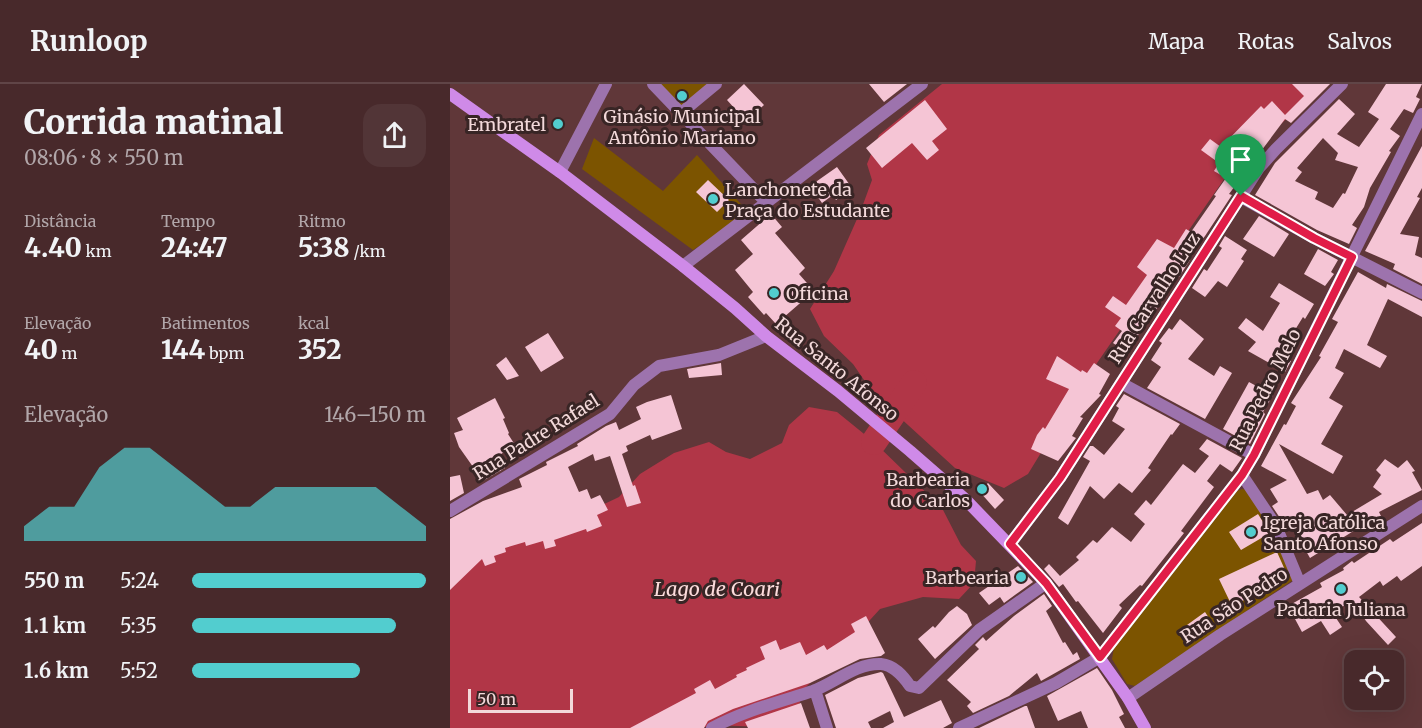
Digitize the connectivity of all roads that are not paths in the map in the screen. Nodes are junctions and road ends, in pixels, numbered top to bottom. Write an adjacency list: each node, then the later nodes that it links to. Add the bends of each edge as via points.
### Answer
1 (606, 84): 9 (street)
2 (653, 84): 7 (street)
3 (716, 84): 7 (street)
4 (922, 84): 11 (street)
5 (1342, 84): 10 (street, Rua Carvalho Luz, via 1276,149)
6 (450, 94): 9 (main road, Rua Santo Afonso)
7 (681, 113): 11 (street)
8 (1422, 114): 12 (street, Rua Pedro Melo)
9 (560, 172): 13 (main road, Rua Santo Afonso)
10 (1241, 196): 12 (street); 16 (street, Rua Carvalho Luz)
11 (766, 202): 13 (street)
12 (1352, 257): 14 (street); 17 (street, Rua Pedro Melo)
13 (683, 266): 15 (main road, Rua Santo Afonso)
14 (1422, 293)
15 (766, 336): 20 (street, Rua Padre Rafael, via 719,355 659,366 634,385 610,414); 21 (main road, Rua Santo Afonso, via 910,451)
16 (1121, 383): 17 (street); 21 (street, Rua Carvalho Luz, via 1060,478)
17 (1254, 455): 18 (street, Rua Pedro Melo)
18 (1242, 475): 23 (street, via 1276,526); 24 (street, Rua Pedro Melo)
19 (1422, 506): 23 (street, Rua São Pedro)
20 (450, 511)
21 (1010, 544): 22 (main road, Rua Santo Afonso)
22 (1046, 583): 24 (main road, Rua Santo Afonso); 25 (street, via 980,630 919,688 910,686 891,666 881,664 866,665)
23 (1300, 584): 26 (street, Rua São Pedro)
24 (1100, 657): 26 (main road, Rua Santo Afonso); 29 (street, via 1056,683)
25 (815, 690): 27 (street); 28 (street)
26 (1128, 698): 30 (main road, Rua Santo Afonso)
27 (712, 728)
28 (827, 728)
29 (959, 728)
30 (1145, 728)

